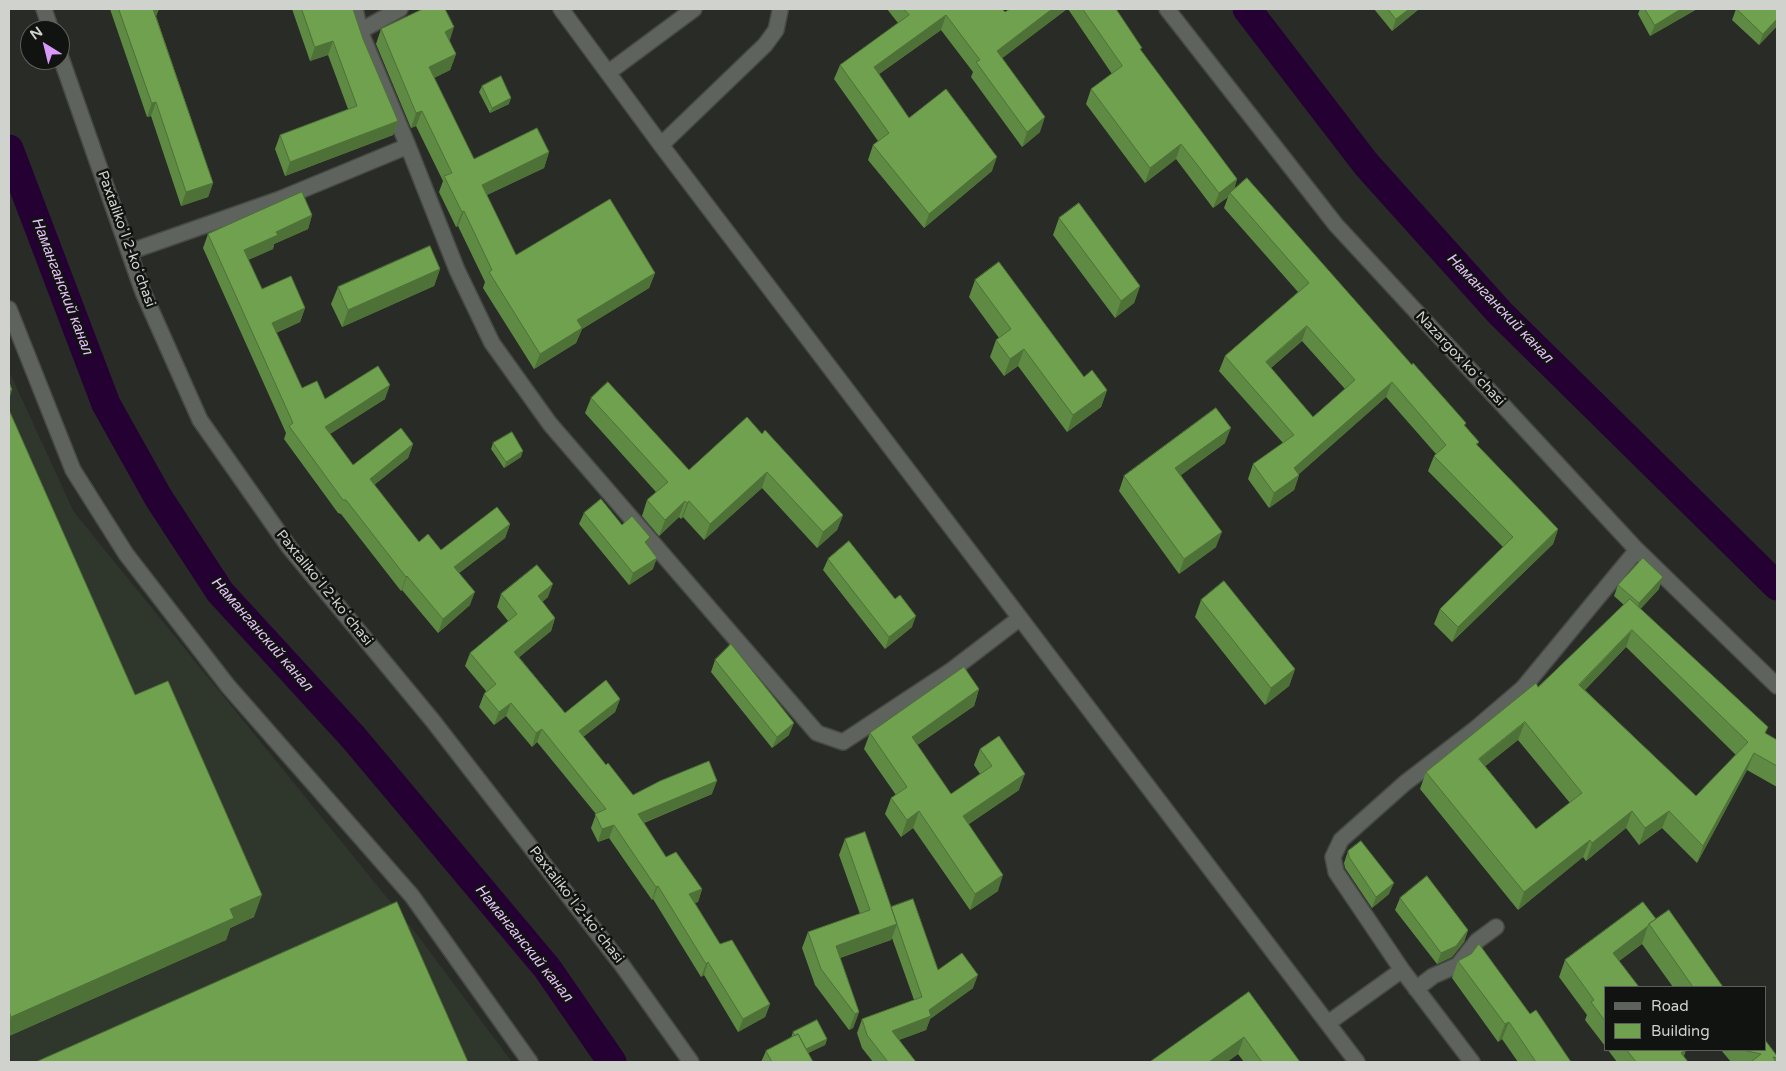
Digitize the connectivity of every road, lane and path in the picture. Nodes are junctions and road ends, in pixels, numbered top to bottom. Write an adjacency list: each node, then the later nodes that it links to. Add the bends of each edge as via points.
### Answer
1 (355, 9): 7 (street)
2 (400, 9): 7 (street)
3 (561, 9): 9 (street)
4 (694, 9): 9 (street)
5 (1167, 9): 14 (street, Nazargox koʻchasi, via 1336,225)
6 (779, 10): 10 (street, via 776,30 765,45)
7 (360, 31): 11 (street)
8 (65, 70): 12 (street, Paxtalikoʻl 2-koʻchasi)
9 (609, 72): 10 (street)
10 (661, 145): 15 (street)
11 (408, 146): 12 (street, via 280,199); 15 (street, via 456,270 492,343 550,424 817,733 843,742 952,670)
12 (129, 252): 22 (street, Paxtalikoʻl 2-koʻchasi, via 143,292 200,420 289,547 433,720 622,965)
13 (9, 309): 21 (street, via 73,470 126,554 228,686 412,896)
14 (1638, 550): 16 (street, Nazargox koʻchasi); 18 (street, via 1523,688 1405,782 1342,840 1333,856 1336,872)
15 (1020, 618): 20 (street)
16 (1777, 686)
17 (1496, 927): 19 (street, via 1477,941 1458,965 1433,976)
18 (1402, 970): 19 (street); 20 (street)
19 (1416, 989): 24 (street)
20 (1328, 1023): 23 (street)
21 (530, 1062)
22 (691, 1062)
23 (1357, 1062)
24 (1472, 1062)

